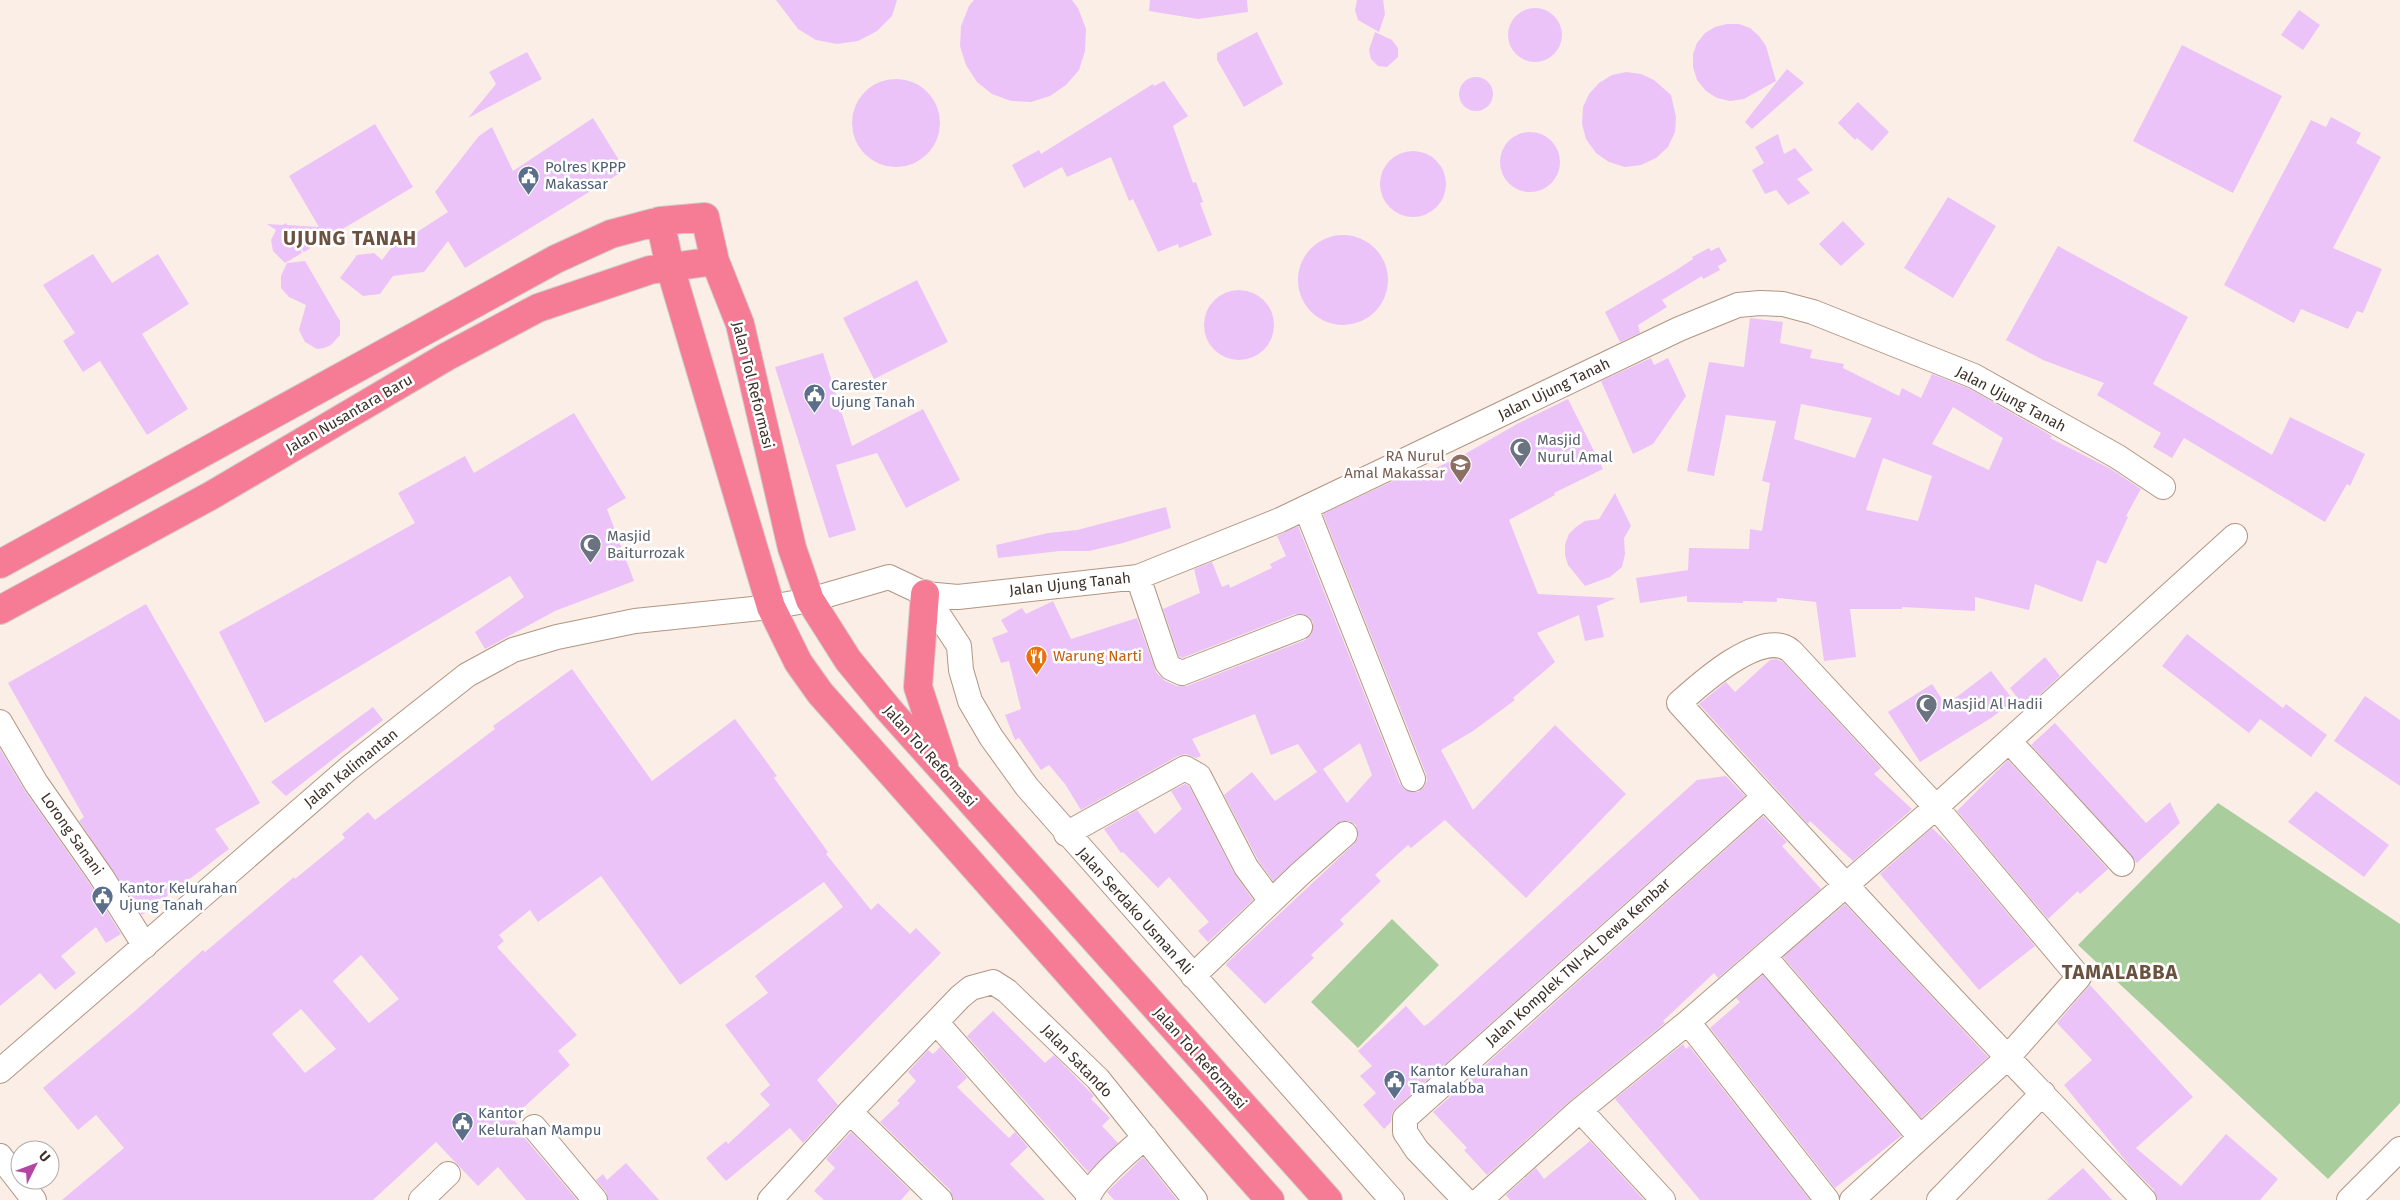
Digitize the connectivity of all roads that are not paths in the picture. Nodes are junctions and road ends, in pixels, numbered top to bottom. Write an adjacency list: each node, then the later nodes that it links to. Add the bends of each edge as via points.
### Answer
1 (660, 221): 2 (highway, Jalan Tol Reformasi, via 704,217); 3 (highway); 4 (highway, via 611,234 556,259)
2 (714, 261): 3 (highway, Jalan Nusantara Baru); 12 (highway, Jalan Tol Reformasi, via 740,324 792,548)
3 (670, 266): 5 (highway, Jalan Nusantara Baru, via 631,275 538,308); 13 (highway)
4 (230, 438): 5 (highway); 9 (highway)
5 (249, 473): 14 (highway, Jalan Nusantara Baru)
6 (2163, 487): 7 (street, Jalan Ujung Tanah, via 2118,457 1974,376 1813,312 1783,304 1760,303 1738,305 1679,329)
7 (1306, 508): 10 (street, Jalan Ujung Tanah); 19 (street)
8 (2236, 536): 17 (street)
9 (0, 564)
10 (1138, 577): 11 (street, Jalan Ujung Tanah, via 958,597); 15 (street, via 1167,662 1182,673)
11 (926, 594): 12 (street, Jalan Kalimantan, via 890,577); 18 (highway, via 918,688); 22 (street, Jalan Serdako Usman Ali, via 959,646 960,670 970,701 1027,787)
12 (810, 600): 13 (street, Jalan Kalimantan); 18 (highway, Jalan Tol Reformasi, via 848,660)
13 (771, 608): 27 (street, Jalan Kalimantan, via 635,621 557,637 513,650 474,671 349,768); 50 (highway, via 798,662 820,693)
14 (0, 610)
15 (1300, 627)
16 (0, 722): 27 (street, Lorong Sanani, via 36,783)
17 (2009, 741): 21 (street); 24 (street)
18 (948, 776): 51 (highway, Jalan Tol Reformasi)
19 (1413, 779)
20 (1764, 797): 21 (street, via 1679,703 1733,660 1772,644 1784,644); 25 (street); 53 (street, Jalan Komplek TNI-AL Dewa Kembar, via 1405,1118 1405,1132 1417,1150)
21 (1936, 807): 25 (street); 32 (street, via 2079,977)
22 (1066, 834): 26 (street, via 1185,768 1189,769 1199,776 1246,867); 29 (street, Jalan Serdako Usman Ali)
23 (1345, 834): 26 (street)
24 (2122, 864)
25 (1845, 886): 28 (street); 32 (street)
26 (1271, 901): 29 (street)
27 (145, 946): 33 (street, Jalan Kalimantan)
28 (1764, 956): 31 (street); 39 (street)
29 (1192, 976): 52 (street, Jalan Serdako Usman Ali)
30 (936, 1022): 36 (street); 38 (street, Jalan Satando, via 972,988 993,982 1007,991 1098,1079); 43 (street)
31 (1688, 1022): 35 (street); 56 (street)
32 (2008, 1057): 34 (street); 39 (street)
33 (0, 1071)
34 (2043, 1093): 58 (street); 59 (street)
35 (1580, 1110): 54 (street); 55 (street)
36 (850, 1112): 47 (street); 48 (street)
37 (534, 1127): 46 (street)
38 (1145, 1137): 43 (street, via 1101,1179); 49 (street, Jalan Satando)
39 (1920, 1137): 57 (street)
40 (2400, 1149): 60 (street)
41 (0, 1156): 44 (street)
42 (448, 1174): 45 (street)
43 (1088, 1197)
44 (34, 1200)
45 (421, 1200)
46 (595, 1200)
47 (770, 1200)
48 (940, 1200)
49 (1195, 1200)
50 (1270, 1200)
51 (1328, 1200)
52 (1392, 1200)
53 (1465, 1200)
54 (1480, 1200)
55 (1663, 1200)
56 (1826, 1200)
57 (1852, 1200)
58 (1939, 1200)
59 (2143, 1200)
60 (2349, 1200)

